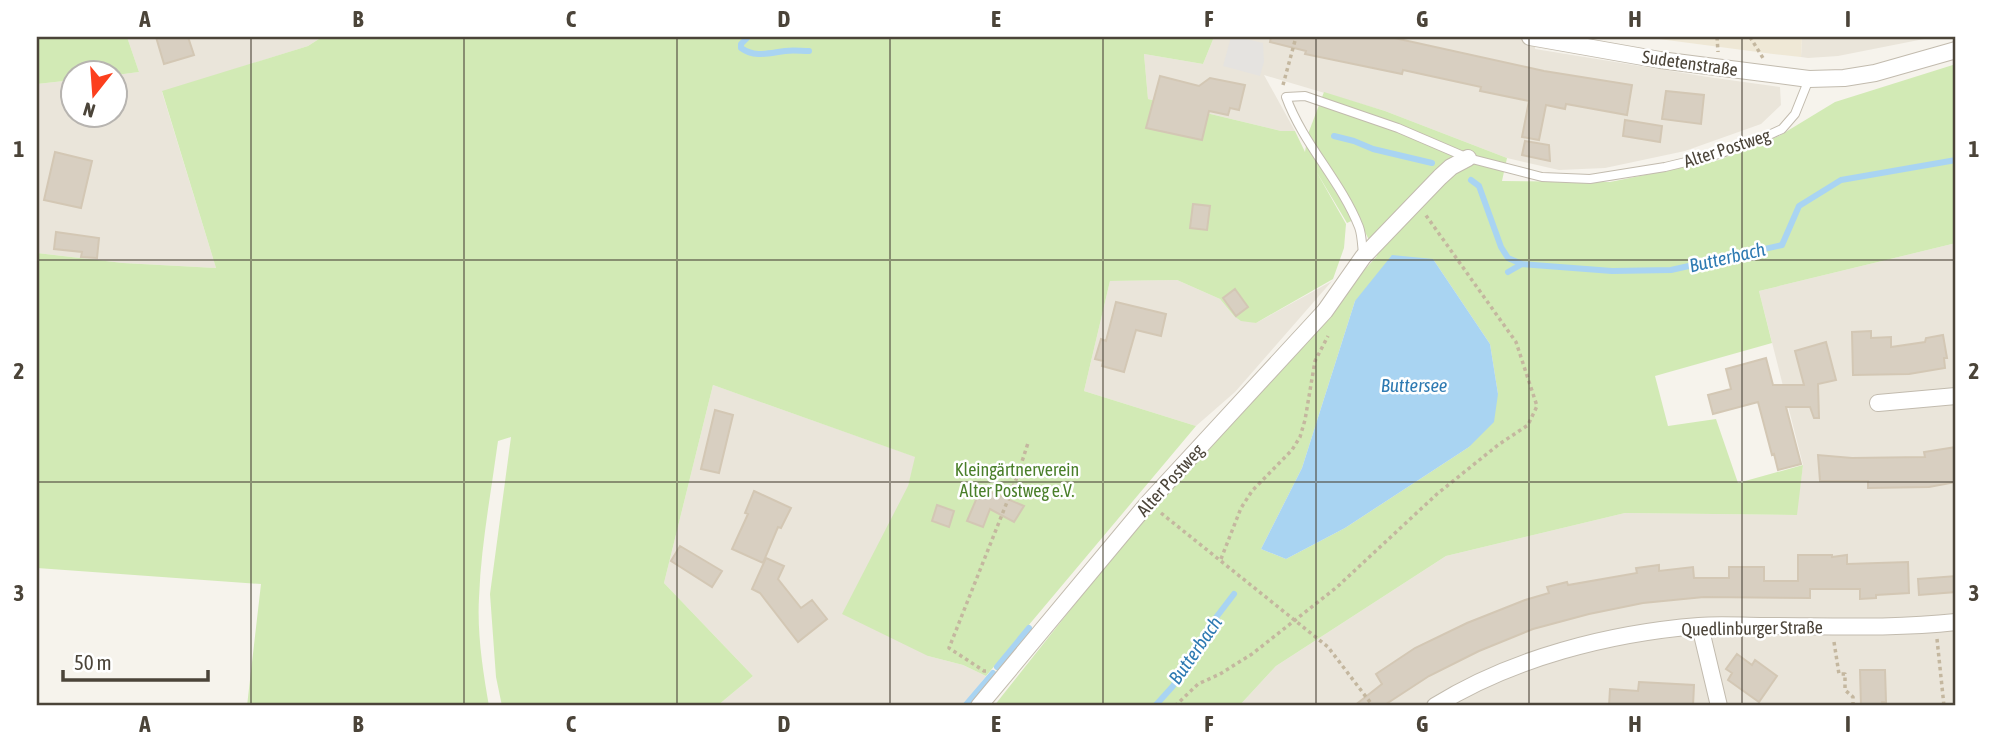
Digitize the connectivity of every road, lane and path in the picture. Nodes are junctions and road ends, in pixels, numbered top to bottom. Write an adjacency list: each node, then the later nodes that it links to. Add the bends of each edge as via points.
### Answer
1 (1296, 37): 5 (path, via 1283,84)
2 (1530, 37): 4 (street, Sudetenstraße)
3 (1956, 50): 4 (street, via 1875,73)
4 (1810, 79): 6 (lane, Alter Postweg, via 1796,114 1782,129 1719,154 1665,167 1590,179 1542,177)
5 (1286, 97): 6 (lane, Alter Postweg, via 1305,96); 8 (lane, via 1360,229)
6 (1468, 158): 7 (street, Alter Postweg, via 1451,167)
7 (1415, 201): 8 (street, Alter Postweg); 15 (path, via 1516,342 1537,406 1528,425 1437,494 1337,587)
8 (1363, 257): 9 (street, Alter Postweg)
9 (1325, 311): 13 (street, Alter Postweg); 14 (path, via 1330,326 1315,361 1300,437 1252,491)
10 (1956, 396): 11 (street)
11 (1878, 403)
12 (1028, 443): 20 (path, via 948,648 984,671)
13 (1148, 503): 14 (path); 20 (street, Alter Postweg)
14 (1221, 559): 15 (path)
15 (1294, 619): 22 (path, via 1252,654 1198,684); 23 (path, via 1328,647)
16 (1956, 622): 17 (street, Quedlinburger Straße)
17 (1936, 624): 19 (street, Quedlinburger Straße); 27 (path)
18 (1700, 626): 19 (street, Quedlinburger Straße); 24 (street, Quedlinburger Straße, via 1569,648 1507,670); 25 (street)
19 (1831, 626): 26 (path, via 1839,674 1845,674 1845,690 1853,697)
20 (1004, 676): 21 (street, Alter Postweg)
21 (979, 706)
22 (1175, 706)
23 (1373, 706)
24 (1435, 706)
25 (1719, 706)
26 (1853, 706)
27 (1944, 706)

